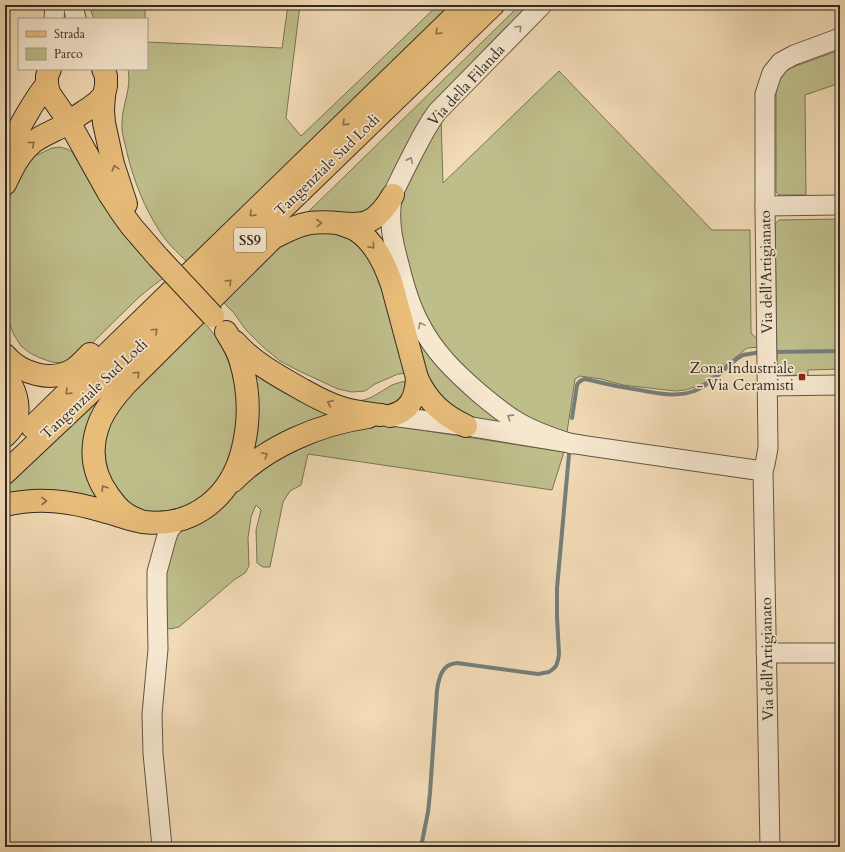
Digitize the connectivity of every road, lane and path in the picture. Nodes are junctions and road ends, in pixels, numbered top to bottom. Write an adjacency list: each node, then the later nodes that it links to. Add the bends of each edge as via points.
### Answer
1 (55, 5): 7 (street)
2 (72, 5): 8 (street)
3 (466, 5): 23 (main road, SS9, one-way to 23)
4 (493, 5): 37 (main road, Tangenziale Sud Lodi / SS9, one-way to 4)
5 (503, 5): 20 (main road, via 473,44)
6 (542, 5): 16 (street, Via della Filanda, one-way to 6, via 422,135 437,112)
7 (54, 18)
8 (76, 18)
9 (840, 38): 18 (street, Via dell'Artigianato, via 794,55 781,62 772,73 765,94)
10 (103, 70): 12 (main road, via 106,76)
11 (50, 85): 13 (main road, via 62,108 79,112); 14 (main road, via 35,99)
12 (104, 95): 13 (main road, via 93,107); 21 (main road, one-way to 12, via 130,215 122,194 104,123)
13 (69, 121): 15 (main road, one-way to 13, via 20,156 32,143); 21 (main road, via 57,131 70,134 81,142 108,192 128,222)
14 (5, 155)
15 (5, 184)
16 (393, 195): 19 (main road, via 379,215 366,223); 34 (street, one-way to 16, via 538,432 502,412 462,378 430,340 420,326 413,309 397,257 391,221)
17 (840, 205): 18 (street)
18 (765, 206): 30 (street, Via dell'Artigianato)
19 (341, 224): 20 (main road, one-way to 19, via 305,224); 28 (main road, one-way to 28, via 355,230 372,244 380,255 392,285)
20 (273, 238): 41 (main road, one-way to 20, via 121,510 100,482 93,451 100,420 126,384)
21 (152, 250): 22 (main road, bridge)
22 (220, 324): 31 (main road, one-way to 22, via 338,407 273,374 240,348); 38 (main road, via 240,358 247,391 248,421 238,465)
23 (135, 327): 26 (main road, via 104,342 74,369); 35 (main road, SS9, one-way to 35)
24 (5, 337): 26 (main road, via 16,355 35,368 59,373)
25 (5, 355): 26 (main road, via 24,370 37,375 49,376)
26 (68, 371)
27 (5, 377): 33 (main road, via 13,388 18,410 15,422)
28 (417, 378): 31 (main road, via 414,398 408,407 398,414); 32 (main road, via 429,399 438,408)
29 (840, 385): 30 (street)
30 (768, 386): 36 (street, Via dell'Artigianato, via 768,448)
31 (385, 415): 32 (street); 38 (main road, one-way to 31, via 255,461 292,440 341,422)
32 (466, 426): 34 (street)
33 (5, 436)
34 (572, 444): 36 (street)
35 (5, 453)
36 (763, 471): 44 (street, Via dell'Artigianato)
37 (5, 473)
38 (225, 489): 40 (main road, via 200,511)
39 (5, 505): 41 (main road, one-way to 41, via 29,501 60,501)
40 (178, 520): 41 (main road); 42 (street, via 166,539)
41 (148, 522): 42 (street)
42 (157, 572): 45 (street, via 158,649 152,714)
43 (840, 652): 44 (street)
44 (766, 653): 46 (street, Via dell'Artigianato)
45 (162, 847)
46 (770, 847)

